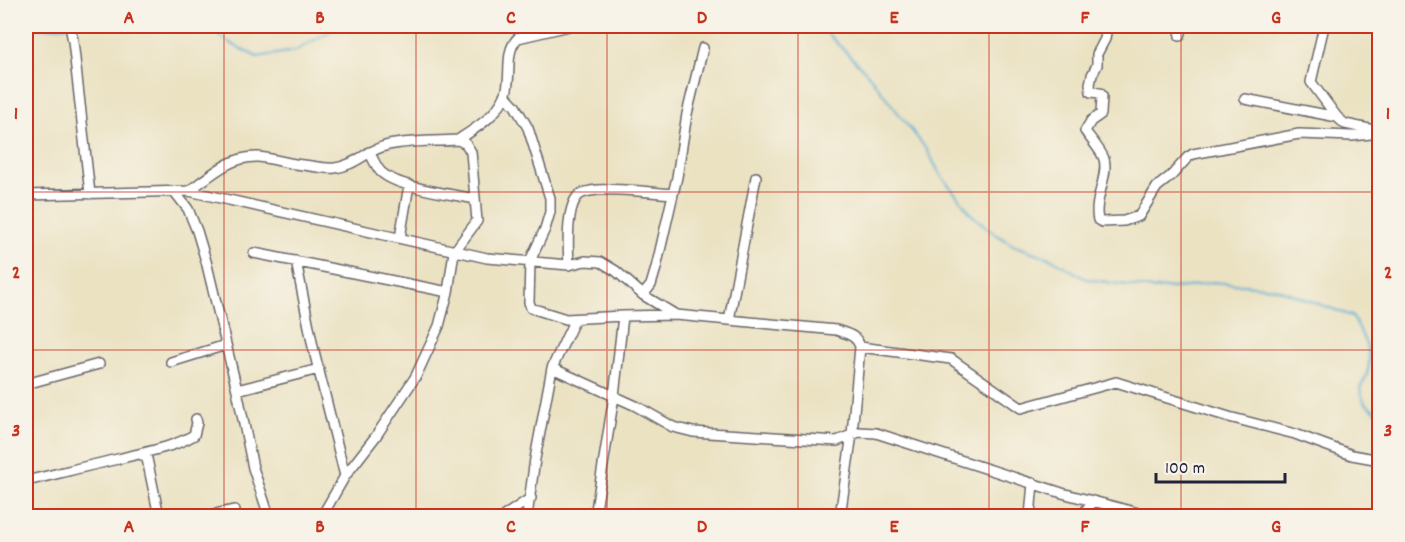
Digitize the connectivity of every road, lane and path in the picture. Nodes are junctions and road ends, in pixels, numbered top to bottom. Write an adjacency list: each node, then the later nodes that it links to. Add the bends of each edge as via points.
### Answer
1 (70, 26): 18 (street)
2 (569, 26): 8 (street, via 514,42)
3 (1107, 26): 11 (street, via 1090,84 1091,92 1102,96 1101,114 1085,131 1104,159 1096,213 1102,222 1139,216 1157,187 1194,154 1299,134 1352,136)
4 (1183, 26): 6 (street)
5 (1324, 26): 10 (street, via 1311,82)
6 (1180, 36)
7 (703, 48): 19 (street)
8 (505, 96): 12 (street, via 485,122); 26 (street, via 528,128 550,198 545,229)
9 (1245, 99): 10 (street)
10 (1336, 117): 11 (street, via 1345,124)
11 (1380, 132)
12 (458, 140): 13 (street, via 398,144); 21 (street, via 471,152)
13 (369, 152): 15 (street, via 381,172); 17 (street, via 349,165 327,169 258,157 240,160 223,166)
14 (756, 177): 33 (street)
15 (409, 185): 21 (street); 22 (street)
16 (174, 191): 17 (street); 18 (street); 34 (street, via 188,209 197,231)
17 (189, 191): 22 (street)
18 (90, 194): 20 (street)
19 (673, 194): 27 (street, via 608,190 578,196 572,206); 29 (street, via 651,285)
20 (26, 195)
21 (475, 199): 23 (street, via 477,221)
22 (400, 238): 23 (street)
23 (454, 252): 26 (street); 28 (street)
24 (254, 253): 25 (street)
25 (296, 261): 28 (street); 39 (street)
26 (530, 261): 27 (street); 32 (street, via 531,308 557,318)
27 (569, 265): 29 (street, via 601,262)
28 (448, 292): 47 (street, via 439,326 416,376)
29 (643, 295): 30 (street)
30 (676, 315): 31 (street); 33 (street)
31 (623, 316): 32 (street); 42 (street)
32 (575, 319): 38 (street)
33 (729, 320): 35 (street, via 836,330 853,336)
34 (226, 345): 36 (street); 41 (street)
35 (860, 347): 44 (street); 46 (street, via 951,359 1022,408 1116,382 1295,434 1352,455)
36 (171, 362)
37 (99, 364): 40 (street)
38 (552, 368): 42 (street); 50 (street, via 534,459)
39 (319, 369): 41 (street); 47 (street)
40 (26, 384)
41 (237, 390): 55 (street, via 253,468)
42 (614, 396): 44 (street, via 674,427 693,432 837,441); 59 (street)
43 (196, 419): 45 (street, via 194,435)
44 (852, 434): 49 (street, via 876,433); 60 (street)
45 (142, 455): 48 (street); 53 (street, via 147,459)
46 (1380, 460)
47 (345, 476): 56 (street)
48 (26, 481)
49 (1033, 483): 51 (street); 61 (street)
50 (531, 498): 57 (street); 58 (street)
51 (1093, 502): 62 (street); 63 (street)
52 (235, 510): 54 (street)
53 (159, 516)
54 (206, 516)
55 (269, 516)
56 (322, 516)
57 (504, 516)
58 (527, 516)
59 (595, 516)
60 (840, 516)
61 (1030, 516)
62 (1081, 516)
63 (1150, 516)

